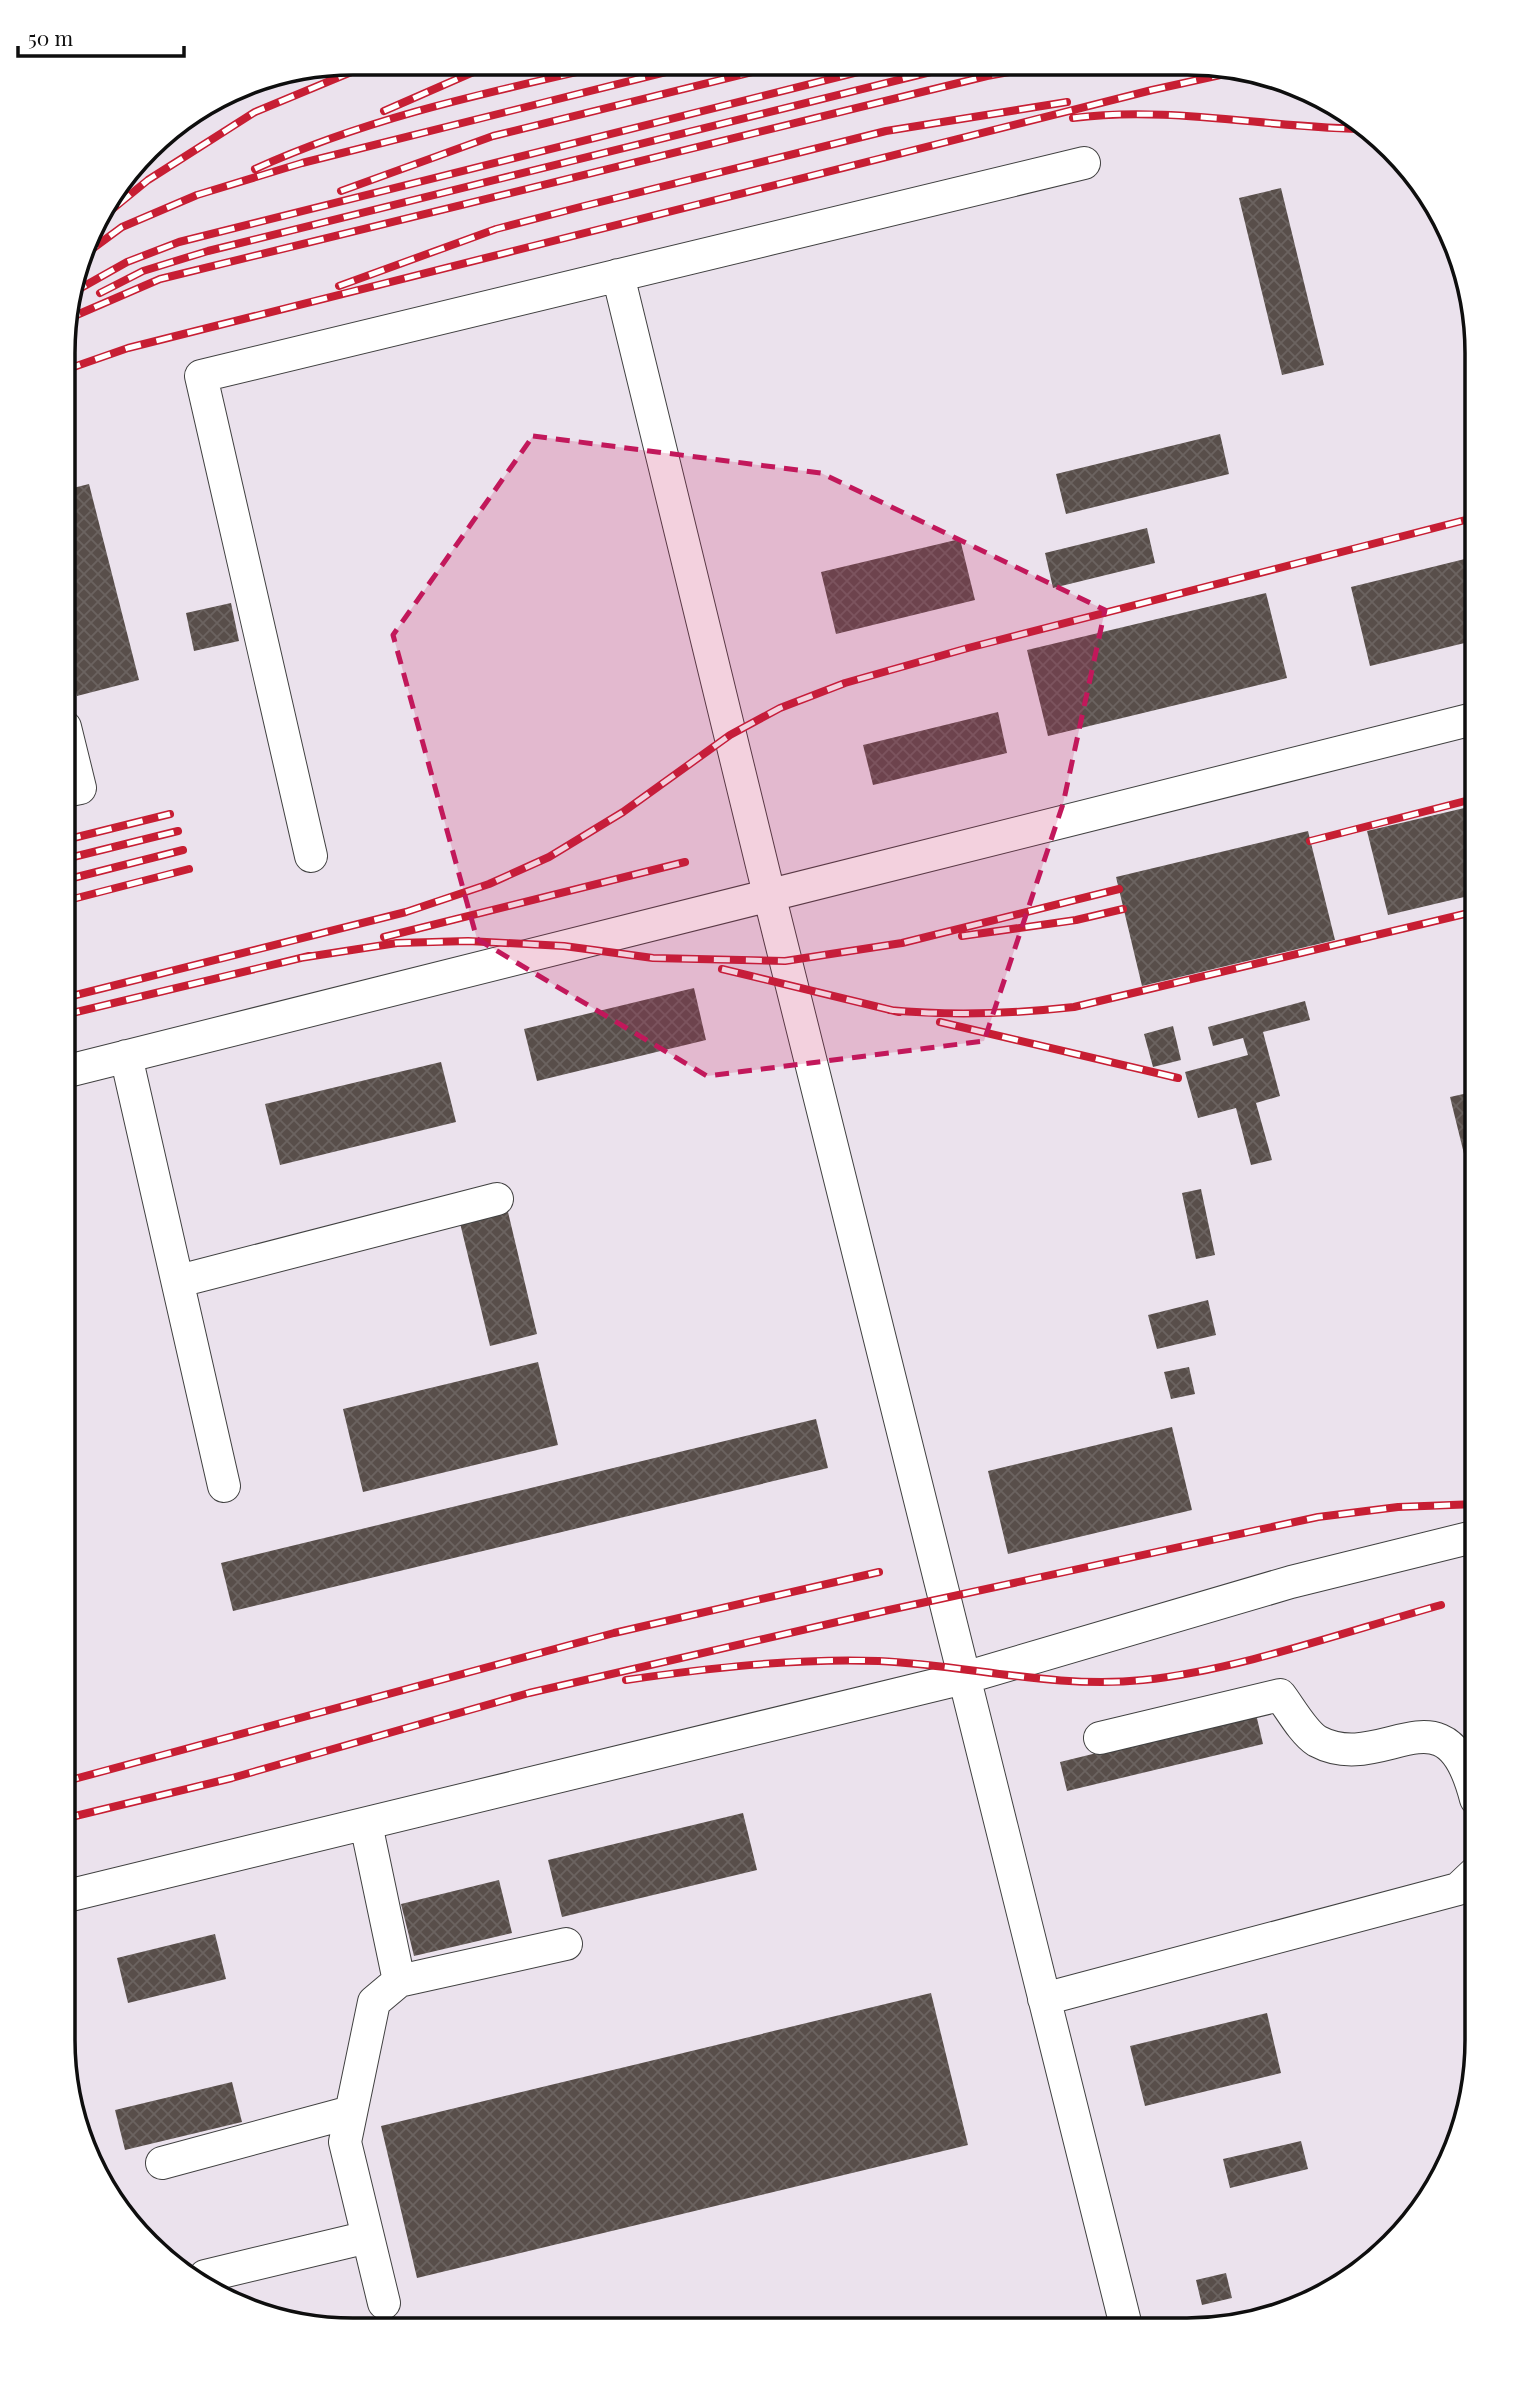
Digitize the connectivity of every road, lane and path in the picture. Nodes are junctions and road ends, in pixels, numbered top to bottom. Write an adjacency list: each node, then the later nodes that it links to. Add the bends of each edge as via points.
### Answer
1 (1084, 163): 2 (lane)
2 (618, 275): 6 (lane, via 201,376); 7 (lane)
3 (1465, 721): 7 (lane)
4 (75, 768): 5 (lane, via 80,788)
5 (75, 789)
6 (311, 856)
7 (769, 894): 8 (lane); 14 (lane)
8 (126, 1056): 9 (lane); 11 (lane)
9 (75, 1069)
10 (497, 1199): 11 (lane)
11 (179, 1281): 12 (lane)
12 (224, 1486)
13 (1465, 1539): 14 (lane, via 1291,1582)
14 (964, 1678): 17 (lane); 22 (lane)
15 (1100, 1738): 16 (lane, via 1280,1695 1314,1739 1340,1751 1432,1736 1452,1744)
16 (1465, 1765)
17 (366, 1824): 19 (lane); 21 (lane)
18 (1465, 1882): 22 (lane, via 1458,1889)
19 (75, 1894)
20 (566, 1944): 21 (lane)
21 (399, 1981): 23 (lane, via 374,2001)
22 (1044, 1998): 28 (lane)
23 (351, 2112): 24 (lane); 25 (lane, via 345,2142)
24 (162, 2164)
25 (368, 2237): 26 (lane); 27 (lane)
26 (206, 2276)
27 (384, 2304)
28 (1124, 2318)

